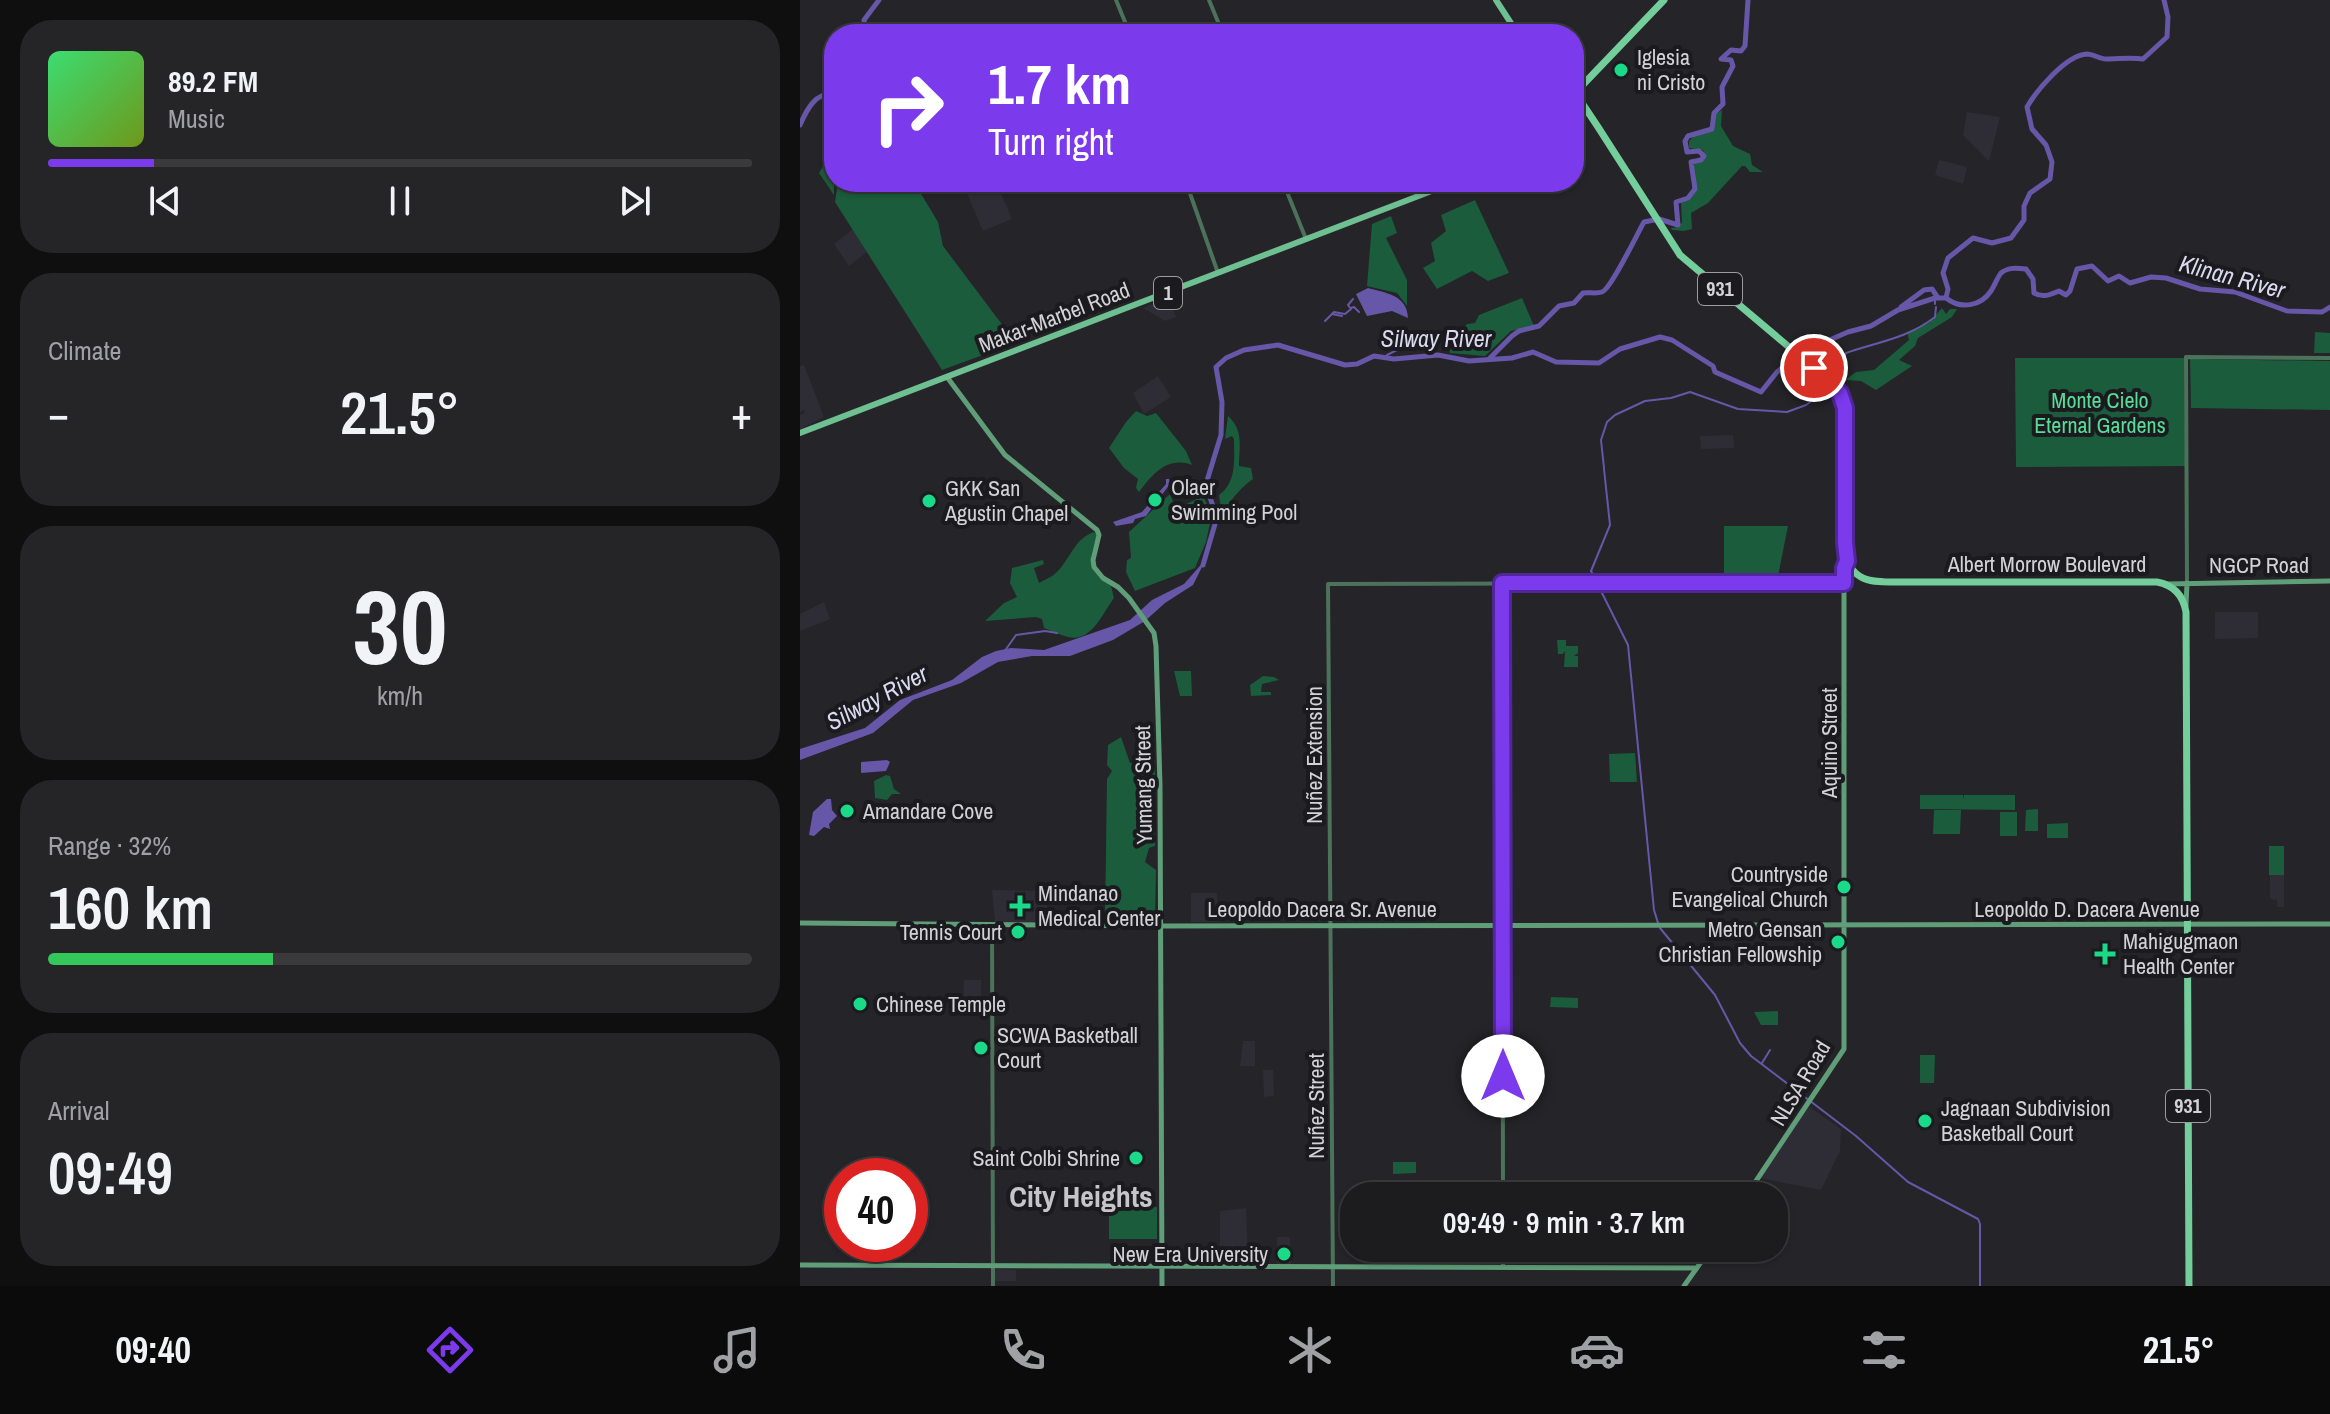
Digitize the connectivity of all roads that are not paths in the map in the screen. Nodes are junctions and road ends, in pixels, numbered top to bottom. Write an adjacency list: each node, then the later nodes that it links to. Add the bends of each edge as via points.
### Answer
1 (1116, 0): 5 (street)
2 (1209, 0): 6 (street)
3 (1496, 0): 7 (main road)
4 (1664, 0): 8 (highway)
5 (1126, 24)
6 (1219, 24)
7 (1512, 24)
8 (1584, 82)
9 (1584, 107): 18 (highway, 931, via 1684,260 1840,393 1845,408)
10 (1190, 192): 14 (street)
11 (1287, 192): 13 (street)
12 (1429, 192): 13 (main road, Makar-Marbel Road / 1)
13 (1306, 239): 14 (main road, Makar-Marbel Road / 1)
14 (1218, 273): 16 (main road, Makar-Marbel Road / 1)
15 (2330, 358): 22 (street, via 2186,357)
16 (947, 377): 17 (main road, Makar-Marbel Road / 1); 31 (main road, Yumang Street, via 1005,455 1097,530 1094,567 1126,593 1154,633)
17 (800, 433)
18 (1847, 561): 21 (main road, Aquino Street); 23 (highway, Albert Morrow Boulevard, via 1858,577 1874,582)
19 (2330, 581): 22 (main road, NGCP Road)
20 (1502, 583): 21 (street); 28 (street, Nuñez Extension, via 1328,584); 29 (street)
21 (1844, 583): 32 (main road, Aquino Street)
22 (2187, 583): 23 (main road, NGCP Road); 24 (main road)
23 (2166, 584): 24 (highway, Albert Morrow Boulevard, via 2180,594)
24 (2186, 609): 30 (highway, 931)
25 (800, 923): 27 (main road, Leopoldo Dacera Sr. Avenue)
26 (2330, 924): 30 (main road, Leopoldo D. Dacera Avenue)
27 (992, 925): 31 (main road, Leopoldo Dacera Sr. Avenue); 38 (street)
28 (1331, 925): 29 (main road, Leopoldo Dacera Sr. Avenue); 31 (main road, Leopoldo Dacera Sr. Avenue); 39 (street, Nuñez Street)
29 (1503, 925): 32 (main road, Leopoldo Dacera Sr. Avenue); 33 (street)
30 (2187, 925): 32 (main road, Leopoldo D. Dacera Avenue); 47 (highway, 931)
31 (1161, 926): 41 (main road, Yumang Street)
32 (1845, 926): 34 (main road, NLSA Road, via 1844,1049)
33 (1503, 1182)
34 (1756, 1182)
35 (1503, 1262): 40 (street)
36 (1701, 1262): 42 (main road)
37 (800, 1265): 38 (main road)
38 (993, 1267): 41 (main road); 43 (street)
39 (1333, 1267): 40 (main road); 41 (main road); 45 (street, Nuñez Street)
40 (1503, 1267): 42 (main road)
41 (1162, 1268): 44 (main road, Yumang Street)
42 (1697, 1268): 46 (main road)
43 (993, 1286)
44 (1162, 1286)
45 (1333, 1286)
46 (1684, 1286)
47 (2189, 1286)

